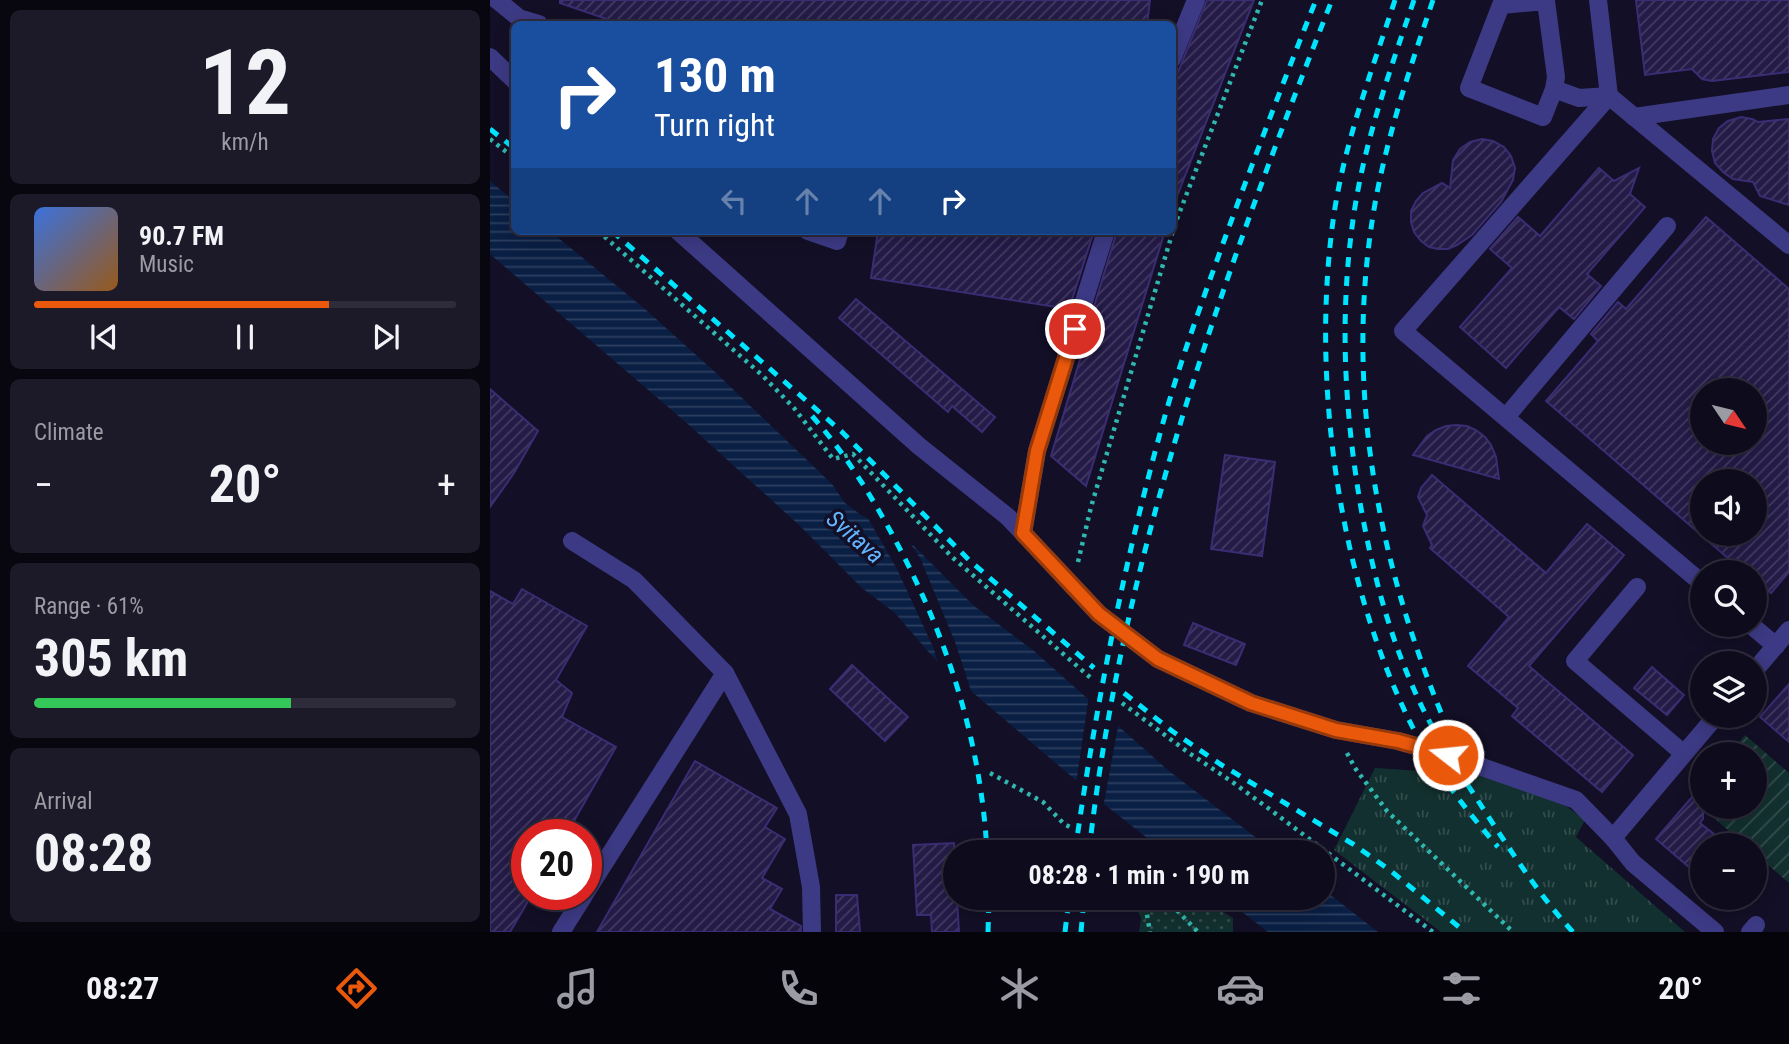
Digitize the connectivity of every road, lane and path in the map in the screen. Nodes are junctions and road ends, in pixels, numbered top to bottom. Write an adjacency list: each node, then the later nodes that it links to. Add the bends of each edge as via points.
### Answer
1 (496, 0): 5 (street)
2 (1196, 0): 6 (street)
3 (1262, 0): 15 (path)
4 (1598, 0): 11 (street)
5 (520, 21)
6 (1176, 49)
7 (490, 57): 8 (street)
8 (511, 77)
9 (1553, 89): 9 (street, via 1543,117 1469,88 1500,5 1546,1 1556,77); 11 (street, via 1579,98)
10 (1789, 95): 12 (street)
11 (1609, 96): 12 (street); 24 (street, via 1403,331)
12 (1634, 117): 23 (street)
13 (490, 139): 14 (path)
14 (511, 156)
15 (1176, 221)
16 (1667, 226): 24 (street)
17 (603, 235): 35 (path, via 762,375 834,459 853,454 952,557)
18 (682, 235): 25 (street)
19 (820, 235): 20 (street, via 837,241)
20 (838, 235)
21 (1105, 235): 25 (street, via 1037,451)
22 (1172, 235): 28 (path)
23 (1789, 245)
24 (1506, 417): 27 (street)
25 (1023, 533): 28 (street)
26 (572, 541): 34 (street, via 634,580)
27 (1690, 573)
28 (1072, 586): 38 (street, via 1099,614 1158,659 1251,703)
29 (1637, 587): 39 (street, via 1575,661)
30 (1789, 630): 32 (street)
31 (1765, 637): 32 (street)
32 (1776, 646): 33 (street)
33 (1767, 656)
34 (726, 673): 43 (street); 48 (street, via 798,814 811,887)
35 (1092, 679)
36 (1122, 703): 51 (path)
37 (1705, 728): 39 (street)
38 (1336, 730): 42 (street, via 1437,752 1576,800); 52 (path, via 1355,768 1387,811)
39 (1683, 753): 42 (street)
40 (990, 773): 41 (path, via 1043,802)
41 (1070, 827)
42 (1613, 838): 53 (street, via 1633,863)
43 (602, 868)
44 (575, 910): 47 (street)
45 (1146, 910): 49 (path)
46 (1176, 910): 50 (path)
47 (561, 932)
48 (811, 932)
49 (1150, 932)
50 (1198, 932)
51 (1433, 932)
52 (1513, 932)
53 (1715, 932)

